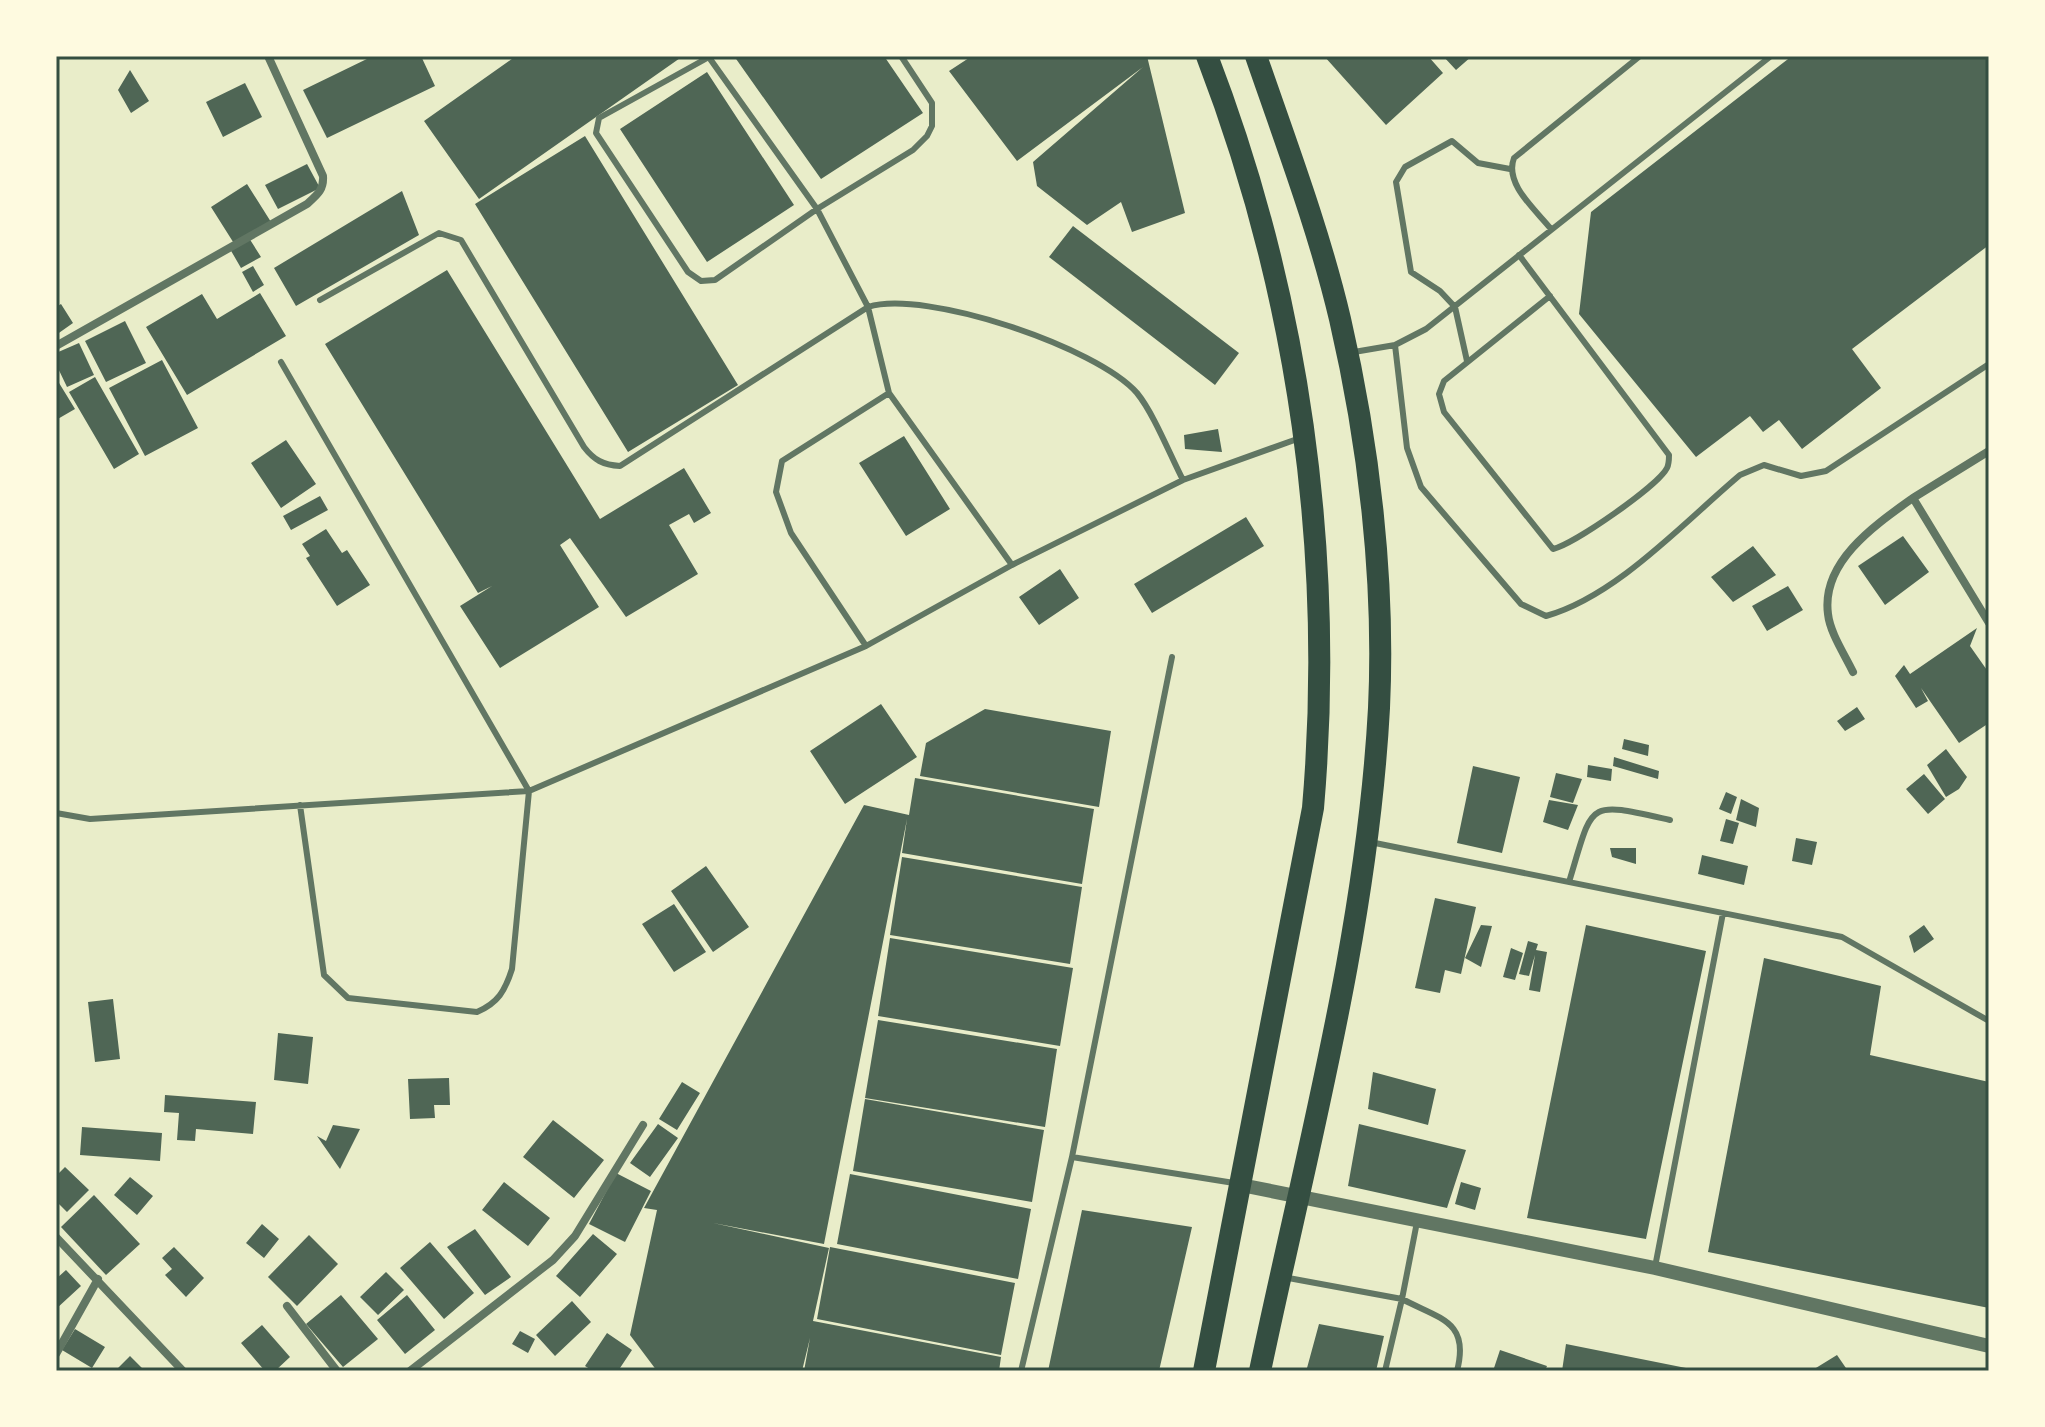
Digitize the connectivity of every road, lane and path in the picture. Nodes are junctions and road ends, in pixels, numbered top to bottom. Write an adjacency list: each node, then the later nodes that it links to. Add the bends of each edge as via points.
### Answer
1 (268, 56): 17 (street, via 323,176 318,195)
2 (708, 56): 9 (lane); 9 (lane, via 599,118 596,125 596,133 688,272 701,281 715,280)
3 (901, 56): 9 (lane, via 932,103 932,126 913,150)
4 (1207, 56): 23 (highway, via 1263,218)
5 (1256, 56): 18 (highway, via 1307,201)
6 (1640, 56): 8 (lane, via 1514,158)
7 (1771, 56): 10 (lane)
8 (1510, 169): 10 (lane); 15 (lane, via 1478,163 1452,141 1405,167 1396,182 1411,272)
9 (817, 209): 14 (lane)
10 (1551, 229): 11 (lane)
11 (1519, 255): 12 (lane); 15 (lane)
12 (1550, 296): 19 (lane); 19 (lane, via 1669,455 1667,469 1569,545 1553,549 1541,538 1444,412 1439,394 1444,381)
13 (320, 300): 14 (lane, via 439,233 450,233 461,240 584,447 593,459 620,466)
14 (868, 307): 22 (lane); 25 (lane, via 901,301 939,305 1068,348 1102,366 1137,393)
15 (1455, 307): 16 (lane); 19 (lane)
16 (1395, 345): 18 (lane); 21 (lane, via 1407,448 1421,487 1521,604 1546,616 1572,608 1613,582 1740,475 1764,465 1801,476 1826,471)
17 (56, 346)
18 (1346, 353): 36 (highway, via 1373,527 1378,620 1379,705)
19 (1467, 361)
20 (281, 362): 32 (lane)
21 (1989, 364)
22 (889, 393): 27 (lane); 29 (lane, via 803,445 782,461 777,475 776,492 791,533)
23 (1303, 437): 25 (lane); 42 (highway, via 1319,591 1321,717 1313,808)
24 (1989, 451): 26 (street)
25 (1183, 480): 27 (lane)
26 (1913, 498): 28 (street); 31 (street, via 1881,521 1837,568 1828,586 1828,617)
27 (1012, 565): 29 (lane)
28 (1989, 623)
29 (866, 646): 32 (lane)
30 (1172, 657): 41 (lane)
31 (1853, 672)
32 (529, 791): 33 (lane); 33 (lane, via 512,969 494,1004 477,1012 348,998 335,989 324,975)
33 (300, 805): 34 (lane, via 90,819)
34 (56, 813)
35 (1670, 820): 37 (lane, via 1611,806 1596,811 1586,826)
36 (1366, 842): 37 (lane); 43 (highway)
37 (1569, 882): 38 (lane)
38 (1723, 913): 39 (lane, via 1842,937); 46 (lane)
39 (1989, 1021)
40 (643, 1125): 55 (street, via 575,1236 553,1260)
41 (1072, 1157): 42 (lane); 56 (lane)
42 (1241, 1185): 43 (street); 57 (highway)
43 (1297, 1196): 44 (street); 47 (highway)
44 (1417, 1219): 46 (street); 49 (lane)
45 (56, 1237): 48 (street)
46 (1655, 1268): 51 (street)
47 (1280, 1276): 49 (lane); 58 (highway)
48 (98, 1279): 52 (street); 53 (street)
49 (1402, 1299): 59 (lane); 60 (lane, via 1459,1333 1463,1349)
50 (287, 1306): 54 (street)
51 (1989, 1346)
52 (56, 1354)
53 (183, 1371)
54 (337, 1371)
55 (410, 1371)
56 (1021, 1371)
57 (1204, 1371)
58 (1260, 1371)
59 (1385, 1371)
60 (1457, 1371)

